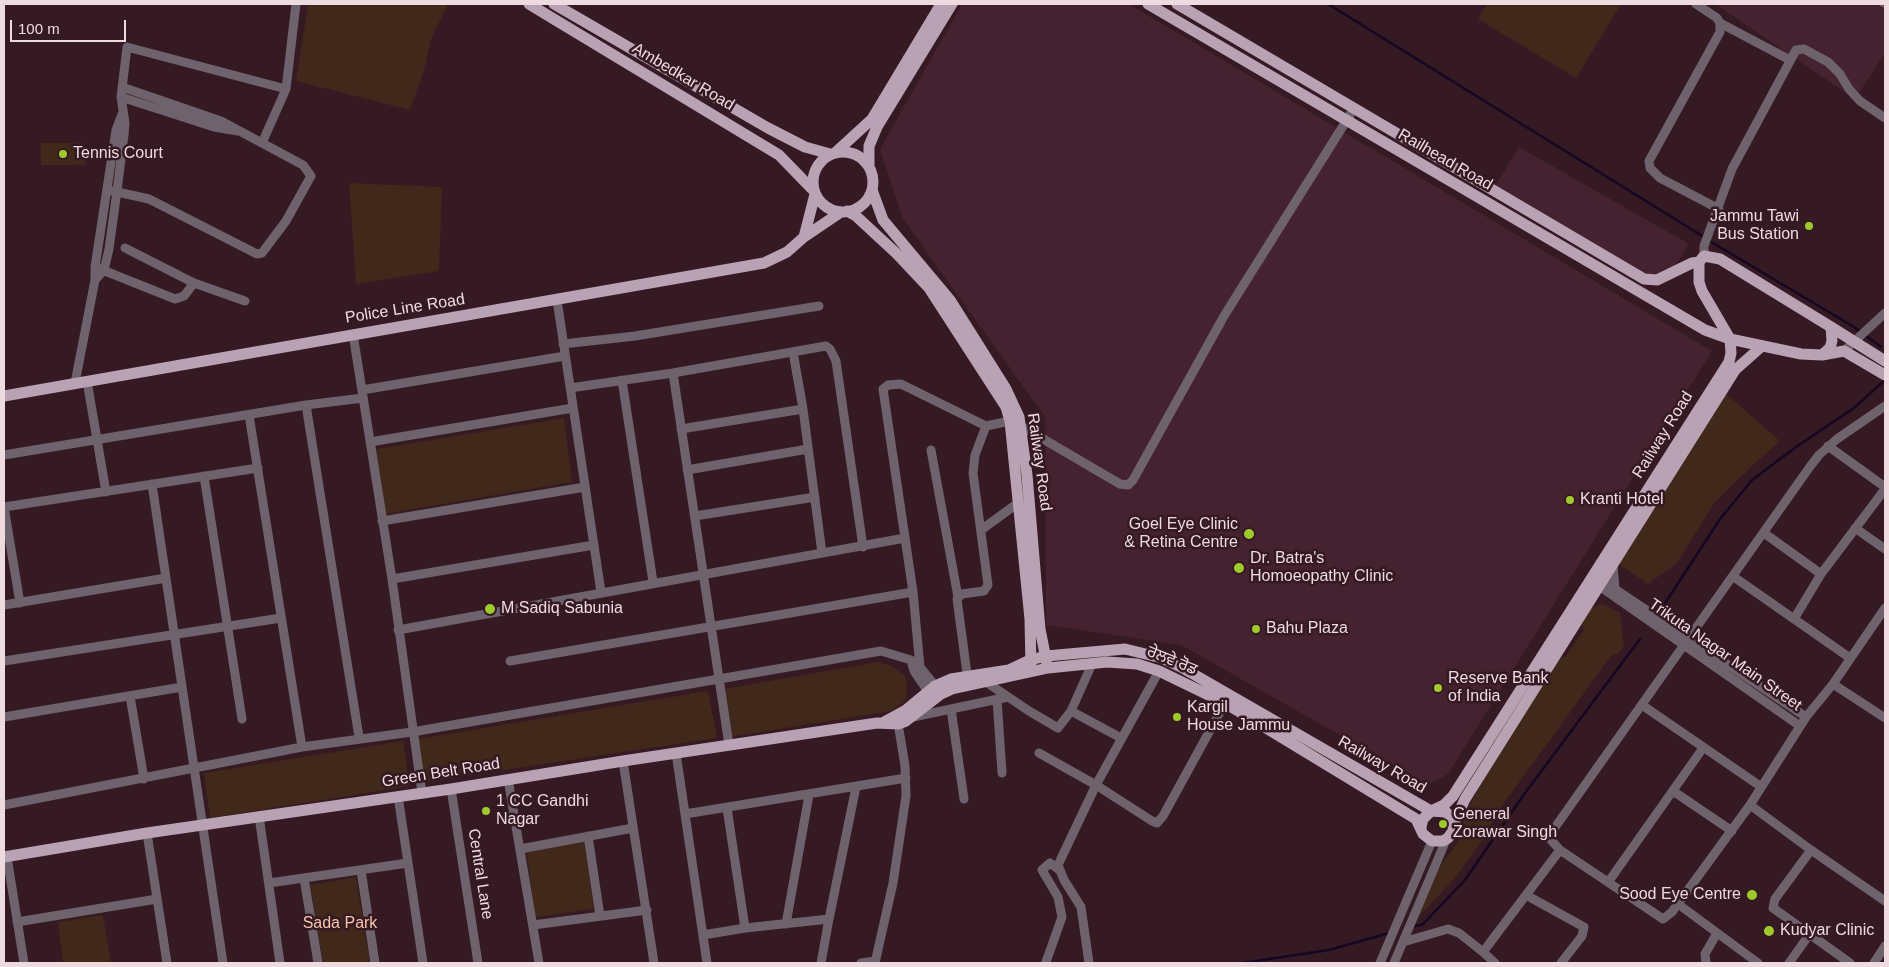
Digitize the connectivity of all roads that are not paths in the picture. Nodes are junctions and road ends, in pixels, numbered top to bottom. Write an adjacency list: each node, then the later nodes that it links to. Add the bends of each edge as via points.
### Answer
1 (296, 4): 12 (street)
2 (529, 4): 25 (main road, Ambedkar Road, via 779,155)
3 (554, 4): 19 (main road, via 768,128 805,147)
4 (941, 4): 19 (main road, via 872,119)
5 (952, 4): 20 (main road, via 877,127 869,146)
6 (1148, 4): 16 (main road, Railhead Road)
7 (1177, 4): 14 (main road, Railhead Road)
8 (1696, 4): 9 (street, via 1713,14)
9 (1720, 23): 10 (street); 26 (street, via 1720,32 1649,161 1650,168 1660,178)
10 (1790, 60): 15 (street, via 1796,50 1804,49 1828,62 1860,101); 26 (street, via 1732,169)
11 (122, 87): 12 (street, via 127,47); 13 (street); 17 (street, via 221,121)
12 (286, 89): 18 (street)
13 (121, 97): 17 (street, via 214,127); 24 (street, via 122,114 116,130)
14 (1353, 110): 16 (street); 21 (main road, Railhead Road)
15 (1885, 118)
16 (1346, 121): 22 (main road, Railhead Road); 62 (street, via 1224,316 1128,485 1120,484)
17 (238, 130): 18 (street)
18 (262, 142): 24 (street, via 303,165 311,176 286,221 262,253 257,254 149,199)
19 (833, 153): 20 (main road, via 853,153); 25 (main road, via 820,161 814,173)
20 (869, 166): 23 (main road)
21 (1453, 167): 22 (main road); 30 (main road, Railhead Road, via 1644,279 1657,280)
22 (1445, 179): 39 (main road, Railhead Road, via 1705,330)
23 (872, 190): 27 (main road, via 856,209); 62 (main road, Railway Road, via 883,220 934,278 1006,389 1016,409)
24 (112, 191): 31 (street)
25 (814, 191): 27 (main road, via 827,208); 28 (main road)
26 (1719, 209): 30 (street)
27 (844, 212): 28 (main road, Police Line Road); 62 (main road, via 897,254 929,288)
28 (804, 237): 33 (main road, Police Line Road, via 787,252 764,263)
29 (125, 248): 32 (street)
30 (1702, 255): 37 (main road, via 1720,258 1733,265); 39 (main road, via 1699,282 1702,291)
31 (99, 269): 32 (street, via 175,299 184,296); 52 (street)
32 (194, 283): 34 (street)
33 (557, 300): 38 (main road, Police Line Road); 41 (street)
34 (245, 301)
35 (819, 306): 41 (street, via 635,336)
36 (1885, 313): 40 (street)
37 (1831, 327): 40 (main road); 45 (main road, via 1830,348)
38 (353, 334): 51 (main road, Police Line Road); 54 (street)
39 (1730, 339): 42 (main road, Railhead Road); 60 (main road, Railway Road, via 1728,362)
40 (1857, 341): 43 (street); 47 (main road)
41 (564, 344): 46 (street)
42 (1761, 347): 45 (main road, Railhead Road); 60 (main road, via 1735,370)
43 (1844, 351): 45 (main road, Railhead Road); 47 (main road)
44 (793, 352): 48 (street); 59 (street); 88 (street, via 826,346 834,355)
45 (1822, 355)
46 (566, 356): 53 (street); 54 (street)
47 (1878, 361): 49 (main road)
48 (673, 373): 50 (street); 64 (street)
49 (1885, 374)
50 (622, 380): 53 (street); 98 (street)
51 (87, 382): 52 (main road, Police Line Road); 65 (street)
52 (75, 383): 55 (main road, Police Line Road)
53 (570, 388): 58 (street)
54 (362, 394): 56 (street); 66 (street)
55 (4, 396)
56 (306, 405): 61 (street); 146 (street)
57 (1885, 406): 67 (street)
58 (573, 408): 66 (street); 75 (street)
59 (803, 409): 64 (street); 68 (street)
60 (1702, 414): 91 (main road); 97 (main road, Railway Road)
61 (249, 415): 65 (street); 71 (street)
62 (1016, 423): 63 (street); 79 (main road); 119 (main road, Railway Road, via 1040,629)
63 (986, 426): 84 (street, via 975,455 973,474); 86 (street, via 901,384 884,387 882,393)
64 (681, 429): 72 (street)
65 (97, 440): 70 (street); 77 (street)
66 (370, 442): 82 (street)
67 (1828, 446): 76 (street); 85 (street)
68 (808, 449): 72 (street); 78 (street)
69 (931, 450): 102 (street)
70 (4, 455)
71 (258, 468): 73 (street); 107 (street)
72 (688, 470): 81 (street)
73 (204, 476): 74 (street); 111 (street)
74 (152, 484): 77 (street); 95 (street)
75 (585, 487): 82 (street); 87 (street)
76 (1885, 488): 83 (street)
77 (106, 492): 80 (street)
78 (814, 497): 81 (street); 90 (street)
79 (1018, 503): 84 (street); 122 (main road, via 1030,619)
80 (4, 507): 104 (street)
81 (695, 516): 92 (street)
82 (382, 520): 96 (street)
83 (1855, 528): 89 (street); 93 (street)
84 (982, 530): 102 (street, via 988,588)
85 (1764, 533): 93 (street); 94 (street)
86 (906, 538): 88 (street); 101 (street)
87 (594, 545): 96 (street); 100 (street)
88 (864, 547): 90 (street)
89 (1885, 549)
90 (822, 554): 92 (street)
91 (1613, 564): 97 (main road); 99 (street)
92 (703, 574): 98 (street); 110 (street)
93 (1822, 574): 108 (street)
94 (1734, 577): 108 (street); 114 (street)
95 (166, 578): 104 (street); 113 (street)
96 (392, 579): 112 (street)
97 (1597, 580): 99 (street, Trikuta Nagar Main Street); 103 (main road); 171 (main road, Railway Road, via 1453,796)
98 (653, 582): 100 (street)
99 (1613, 591): 103 (street); 114 (street, Trikuta Nagar Main Street)
100 (600, 592): 112 (street)
101 (913, 592): 110 (street); 121 (street)
102 (958, 597): 125 (street)
103 (1588, 602): 174 (main road, via 1465,799)
104 (20, 603): 105 (street)
105 (4, 605)
106 (1885, 608): 109 (street)
107 (281, 618): 111 (street); 149 (street)
108 (1794, 618): 115 (street)
109 (1882, 620): 115 (street)
110 (711, 626): 118 (street); 124 (street)
111 (228, 627): 113 (street); 141 (street)
112 (398, 630): 145 (street)
113 (175, 635): 117 (street); 128 (street)
114 (1686, 641): 134 (street); 139 (street); 144 (street, Trikuta Nagar Main Street)
115 (1850, 658): 127 (street)
116 (911, 660): 121 (street); 124 (street, via 881,651); 129 (street, via 914,671)
117 (4, 661)
118 (510, 661)
119 (1047, 662): 120 (main road, ਰੇਲਵੇ ਰੋਡ); 122 (main road, Railway Road); 171 (main road, Railway Road, via 1125,649 1162,658)
120 (1092, 664): 123 (main road, ਰੇਲਵੇ ਰੋਡ, via 1137,664); 136 (street)
121 (920, 666): 129 (street)
122 (1031, 666): 125 (main road, Railway Road); 126 (main road)
123 (1159, 671): 133 (main road, ਰੇਲਵੇ ਰੋਡ); 147 (street)
124 (719, 678): 145 (street); 148 (street)
125 (968, 681): 126 (main road); 129 (main road, Railway Road, via 951,679)
126 (986, 682): 131 (street)
127 (1833, 684): 139 (street); 140 (street)
128 (182, 687): 130 (street); 154 (street)
129 (934, 693): 138 (main road); 142 (main road, Railway Road)
130 (130, 696): 137 (street); 157 (street)
131 (1008, 697): 132 (street); 136 (street, via 1056,728 1062,725)
132 (997, 699): 135 (street); 155 (street)
133 (1225, 703): 159 (street, via 1157,823); 176 (main road, ਰੇਲਵੇ ਰੋਡ, via 1416,819)
134 (1642, 705): 150 (street); 184 (street, via 1551,834 1551,840)
135 (951, 709): 138 (street); 167 (street)
136 (1071, 711): 147 (street)
137 (4, 717)
138 (913, 717): 142 (main road)
139 (1806, 717): 144 (street)
140 (1885, 718)
141 (242, 719)
142 (897, 720): 143 (main road, Railway Road); 156 (street)
143 (884, 722): 148 (main road, Green Belt Road)
144 (1800, 726): 160 (street, Trikuta Nagar Main Street)
145 (412, 732): 146 (street); 164 (street)
146 (359, 738): 149 (street)
147 (1121, 738): 159 (street)
148 (729, 745): 151 (main road, Green Belt Road)
149 (302, 747): 154 (street)
150 (1703, 748): 160 (street); 163 (street)
151 (676, 753): 153 (main road, Green Belt Road); 172 (street)
152 (1039, 753): 159 (street)
153 (623, 761): 158 (main road, Green Belt Road); 177 (street)
154 (195, 769): 157 (street); 175 (street)
155 (1002, 773)
156 (906, 778): 161 (street); 210 (street, via 899,854)
157 (144, 779): 168 (street)
158 (508, 779): 162 (main road, Green Belt Road); 183 (street)
159 (1096, 785): 189 (street, via 1061,855)
160 (1760, 786): 169 (street, Trikuta Nagar Main Street)
161 (856, 787): 165 (street); 199 (street)
162 (451, 789): 164 (main road, Green Belt Road); 219 (street, Central Lane)
163 (1673, 791): 178 (street); 191 (street)
164 (422, 793): 166 (main road, Green Belt Road)
165 (809, 795): 170 (street); 201 (street)
166 (398, 796): 173 (main road, Green Belt Road); 187 (street)
167 (964, 800)
168 (4, 805)
169 (1750, 805): 178 (street, Trikuta Nagar Main Street); 185 (street)
170 (727, 808): 172 (street); 203 (street)
171 (1431, 811): 174 (main road, via 1446,812); 176 (main road, via 1423,819)
172 (685, 814): 205 (street)
173 (258, 816): 175 (main road, Green Belt Road); 192 (street)
174 (1454, 823): 181 (main road, via 1453,831)
175 (202, 825): 179 (main road, Green Belt Road); 214 (street)
176 (1421, 827): 182 (main road, via 1423,834)
177 (633, 828): 180 (street); 197 (street)
178 (1732, 831): 196 (street, Trikuta Nagar Main Street)
179 (147, 833): 186 (main road, Green Belt Road); 194 (street)
180 (588, 836): 183 (street); 198 (street)
181 (1446, 840): 182 (main road); 207 (street)
182 (1432, 841): 226 (street)
183 (520, 849): 202 (street)
184 (1560, 850): 191 (street, Trikuta Nagar Main Street); 193 (street)
185 (1811, 850): 195 (street); 206 (street, via 1773,904 1777,912)
186 (5, 857): 200 (street)
187 (408, 863): 188 (street); 218 (street)
188 (361, 870): 190 (street); 217 (street)
189 (1059, 870): 211 (street, via 1052,863 1043,872 1058,897 1062,917); 225 (street, via 1081,907)
190 (304, 878): 192 (street); 216 (street)
191 (1609, 881): 196 (street, Trikuta Nagar Main Street, via 1659,918 1667,917)
192 (269, 883): 215 (street)
193 (1526, 895): 209 (street); 229 (street, via 1584,927 1582,936)
194 (157, 899): 200 (street); 213 (street)
195 (1885, 901)
196 (1678, 904): 204 (street)
197 (646, 910): 198 (street); 221 (street)
198 (600, 916): 202 (street)
199 (829, 919): 201 (street); 223 (street)
200 (17, 922): 212 (street)
201 (786, 924): 203 (street)
202 (532, 925): 220 (street)
203 (745, 928): 205 (street)
204 (1716, 933): 230 (street, via 1705,954); 231 (street)
205 (704, 935): 222 (street)
206 (1809, 935): 232 (street); 233 (street)
207 (1404, 939): 209 (street, via 1448,929 1459,933); 227 (street)
208 (1885, 946): 234 (street)
209 (1484, 952): 228 (street)
210 (875, 962): 224 (street)
211 (1046, 962)
212 (24, 963)
213 (167, 963)
214 (223, 963)
215 (280, 963)
216 (318, 963)
217 (375, 963)
218 (422, 963)
219 (478, 963)
220 (538, 963)
221 (654, 963)
222 (707, 963)
223 (821, 963)
224 (860, 963)
225 (1089, 963)
226 (1380, 963)
227 (1394, 963)
228 (1495, 963)
229 (1561, 963)
230 (1706, 963)
231 (1758, 963)
232 (1789, 963)
233 (1850, 963)
234 (1874, 963)

